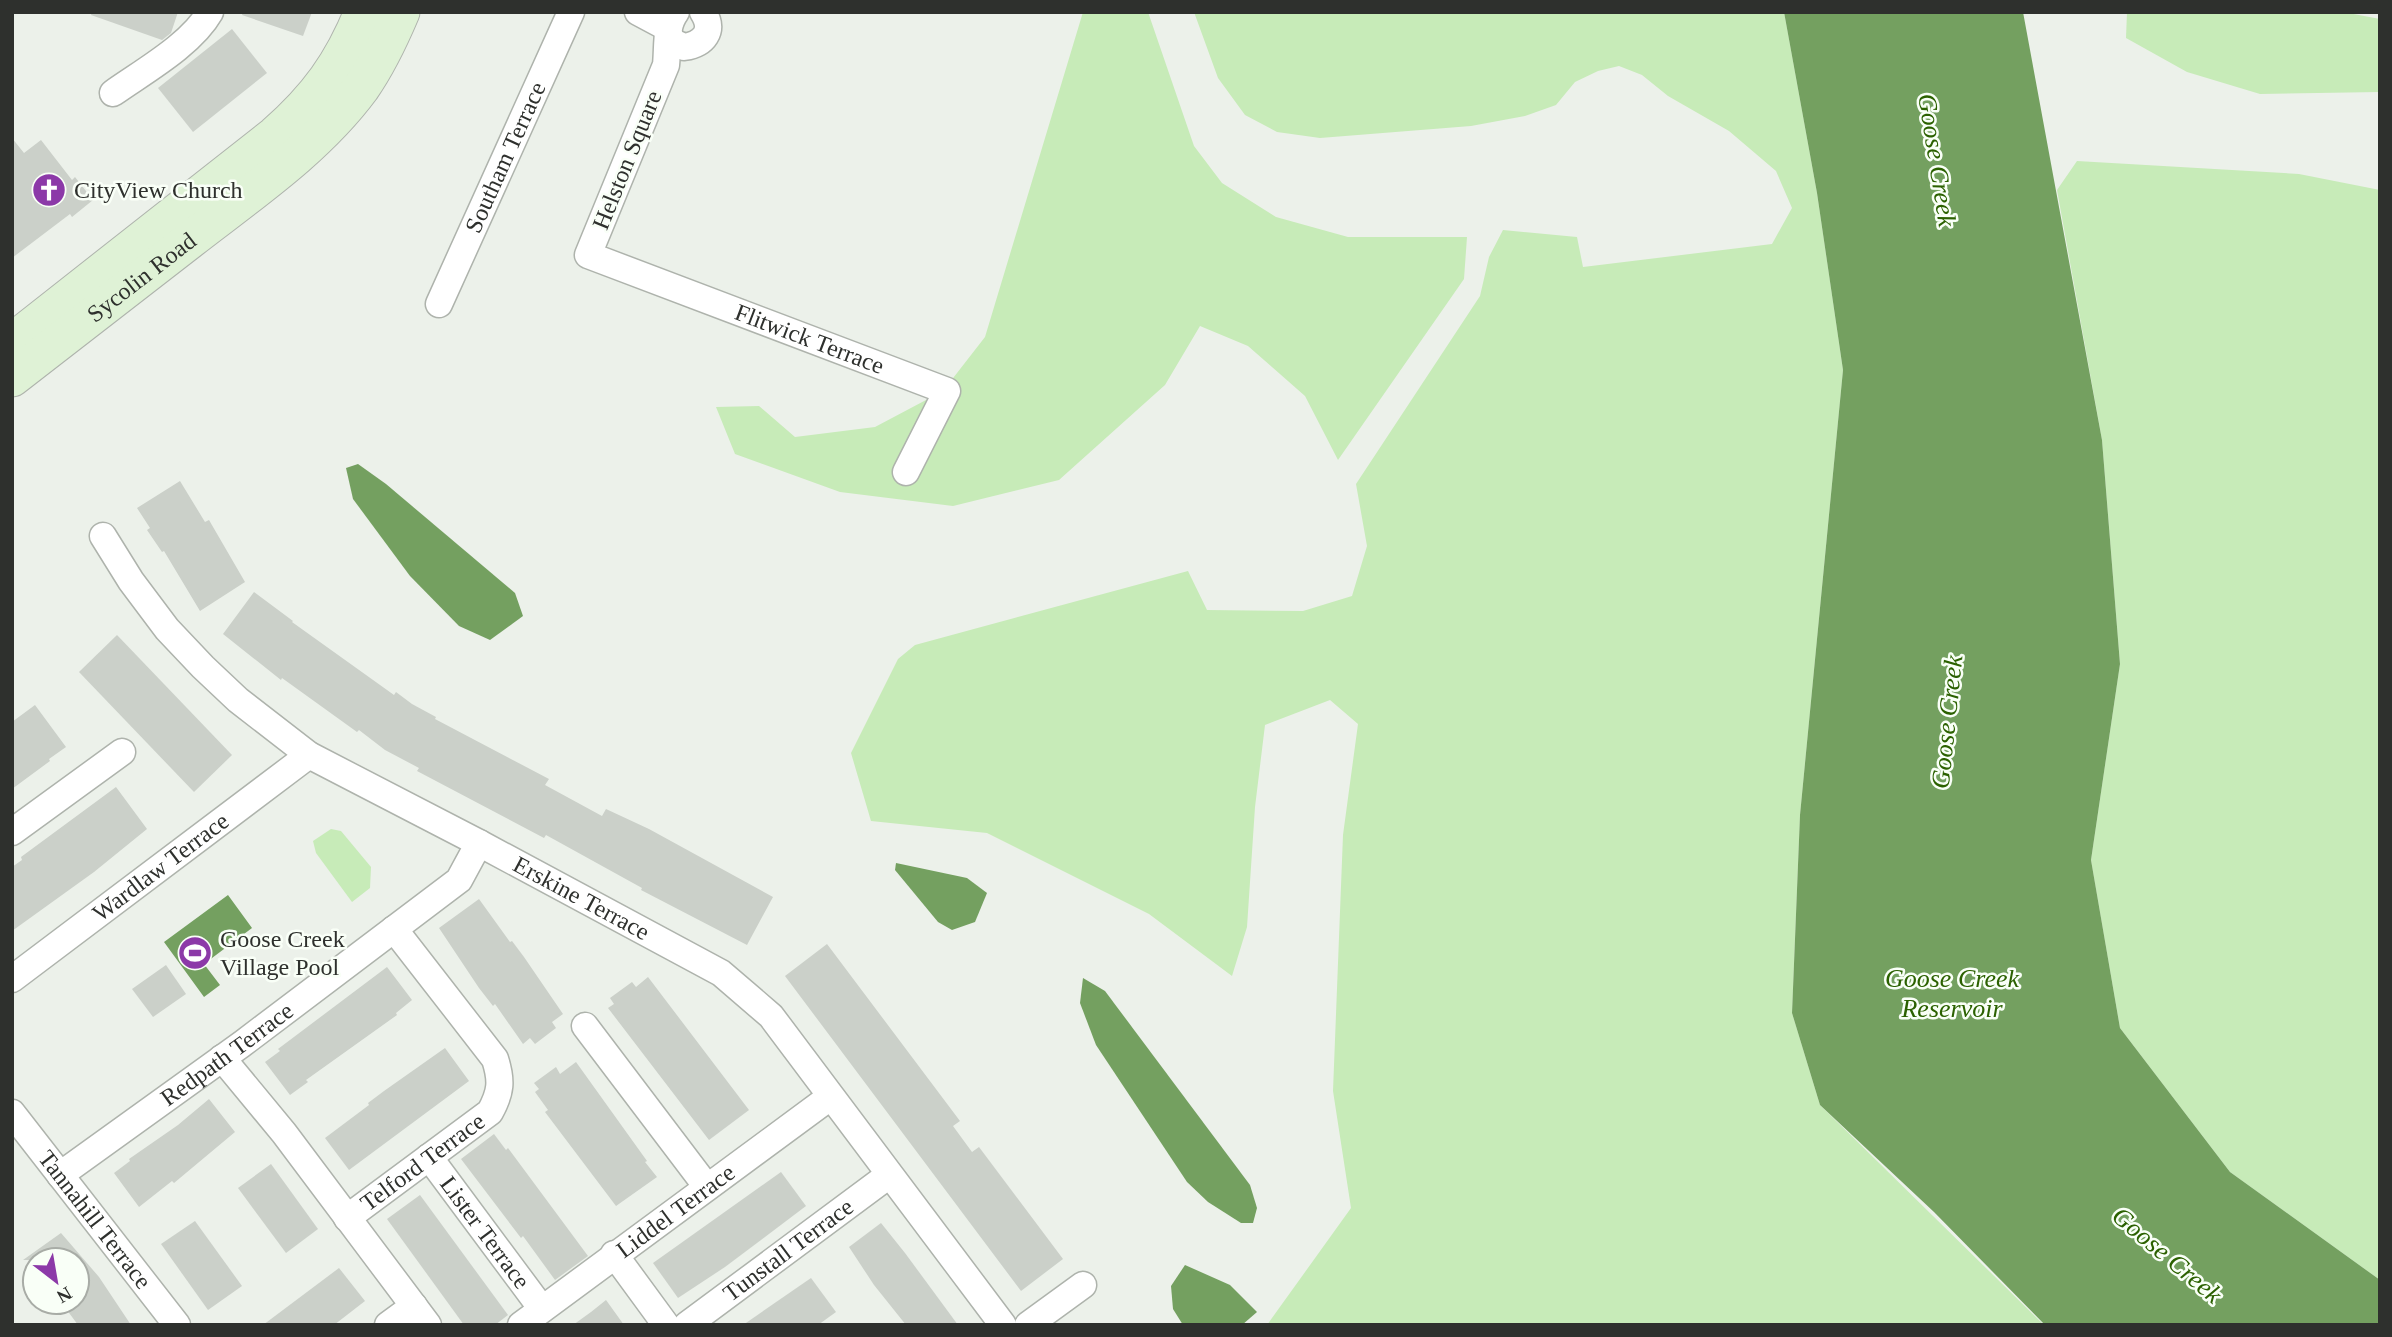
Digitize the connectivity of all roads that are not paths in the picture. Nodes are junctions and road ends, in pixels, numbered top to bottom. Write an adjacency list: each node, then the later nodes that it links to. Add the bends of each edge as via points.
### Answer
1 (210, 12): 7 (street, via 184,41)
2 (363, 12): 10 (main road, Sycolin Road, via 329,79 304,109)
3 (401, 12): 11 (main road, Sycolin Road, via 362,86 318,135)
4 (571, 12): 9 (street, Southam Terrace)
5 (704, 13): 6 (street, Helston Square, via 709,27 697,45)
6 (666, 29): 8 (street, Helston Square)
7 (113, 93)
8 (588, 255): 12 (street, Flitwick Terrace, via 947,391)
9 (439, 304)
10 (12, 342)
11 (12, 378)
12 (906, 472)
13 (103, 536): 15 (street, Erskine Terrace, via 167,629 238,700)
14 (122, 752): 16 (street)
15 (309, 755): 17 (street, Erskine Terrace); 19 (street, Wardlaw Terrace)
16 (12, 832)
17 (479, 843): 18 (street, Redpath Terrace, via 459,880); 22 (street, Erskine Terrace, via 721,973 771,1016)
18 (394, 929): 21 (street, Redpath Terrace); 24 (street, Telford Terrace, via 495,1059 500,1074 499,1095 490,1112)
19 (12, 979)
20 (585, 1026): 27 (street)
21 (222, 1058): 25 (street, Redpath Terrace); 28 (street)
22 (830, 1097): 26 (street, Erskine Terrace); 27 (street, Liddel Terrace)
23 (12, 1113): 25 (street, Tannahill Terrace)
24 (429, 1157): 28 (street, Telford Terrace); 32 (street, Lister Terrace)
25 (60, 1175): 33 (street, Tannahill Terrace)
26 (889, 1175): 36 (street, Tunstall Terrace); 37 (street, Erskine Terrace)
27 (707, 1187): 29 (street, Liddel Terrace)
28 (346, 1219): 31 (street)
29 (614, 1254): 32 (street, Liddel Terrace); 35 (street)
30 (1083, 1285): 38 (street)
31 (421, 1315): 34 (street)
32 (531, 1317)
33 (177, 1325)
34 (388, 1325)
35 (666, 1325)
36 (687, 1325)
37 (1003, 1325)
38 (1028, 1325)

